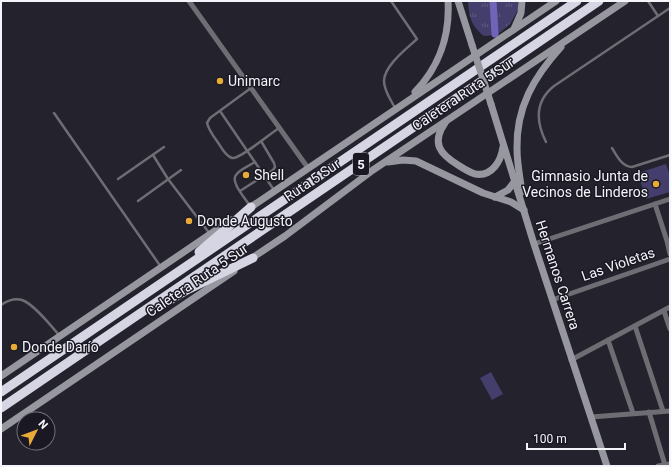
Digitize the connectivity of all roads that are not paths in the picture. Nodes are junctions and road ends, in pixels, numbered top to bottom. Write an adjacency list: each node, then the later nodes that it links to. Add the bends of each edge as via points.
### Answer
1 (189, 1): 15 (street)
2 (391, 1): 16 (lane, via 416,39 385,73 386,92)
3 (448, 1): 16 (main road, via 448,27 435,66 423,83)
4 (522, 1): 13 (main road, via 521,13)
5 (556, 1): 13 (main road, Caletera Ruta 5 Sur)
6 (577, 1): 51 (highway, Ruta 5 Sur / 5)
7 (600, 1): 56 (highway, Ruta 5 Sur / 5)
8 (625, 1): 14 (main road, Caletera Ruta 5 Sur)
9 (648, 1): 12 (lane)
10 (459, 2): 23 (main road, Hermanos Carrera, bridge)
11 (670, 8): 12 (lane)
12 (658, 16): 22 (lane, via 548,92 542,102 538,119)
13 (514, 30): 16 (main road, Caletera Ruta 5 Sur)
14 (573, 36): 19 (main road, Caletera Ruta 5 Sur); 44 (main road, via 542,71 522,108 517,150)
15 (251, 88): 17 (lane); 20 (street)
16 (399, 106): 31 (main road, Caletera Ruta 5 Sur)
17 (220, 111): 26 (lane); 26 (lane, via 207,123 209,130 226,155 231,158)
18 (54, 113): 50 (lane)
19 (446, 121): 23 (main road, via 439,140 442,152 472,173 483,174 493,169 501,158); 30 (main road, Caletera Ruta 5 Sur)
20 (279, 128): 21 (lane); 31 (street)
21 (261, 141): 26 (lane); 33 (lane, via 275,166)
22 (546, 142)
23 (503, 145): 36 (main road, Hermanos Carrera)
24 (164, 147): 27 (lane)
25 (612, 148): 28 (lane, via 622,164 628,167)
26 (247, 151): 29 (lane)
27 (153, 155): 34 (lane); 35 (lane)
28 (670, 155)
29 (255, 162): 33 (lane); 38 (lane, via 236,173 235,183)
30 (382, 164): 39 (main road, via 402,160 416,161); 48 (main road, Caletera Ruta 5 Sur)
31 (308, 168): 37 (main road, Caletera Ruta 5 Sur)
32 (181, 170): 35 (lane)
33 (264, 176): 37 (lane); 38 (lane)
34 (118, 179)
35 (168, 179): 41 (lane); 45 (lane)
36 (515, 181): 39 (main road, via 508,190); 44 (main road, Hermanos Carrera)
37 (275, 190): 43 (main road, Caletera Ruta 5 Sur)
38 (240, 191): 43 (lane)
39 (496, 197): 44 (main road)
40 (670, 199): 42 (street)
41 (138, 201)
42 (655, 204): 46 (street); 47 (street)
43 (251, 206): 45 (main road, Caletera Ruta 5 Sur); 51 (highway)
44 (524, 210): 46 (main road, Hermanos Carrera)
45 (210, 234): 50 (main road, Caletera Ruta 5 Sur)
46 (534, 244): 52 (main road, Hermanos Carrera)
47 (670, 254)
48 (253, 258): 56 (highway); 70 (main road, Caletera Ruta 5 Sur)
49 (670, 259): 52 (street, Las Violetas)
50 (161, 268): 59 (main road, Caletera Ruta 5 Sur)
51 (171, 277): 63 (highway, Ruta 5 Sur / 5)
52 (552, 300): 61 (main road, Hermanos Carrera)
53 (1, 305): 59 (lane, via 8,301 21,300 30,305)
54 (670, 307): 55 (street)
55 (664, 311): 57 (street); 58 (street)
56 (121, 326): 64 (highway, Ruta 5 Sur / 5)
57 (635, 326): 60 (street); 65 (street)
58 (670, 329)
59 (60, 336): 62 (main road, Caletera Ruta 5 Sur)
60 (608, 340): 61 (street); 68 (street)
61 (571, 360): 69 (main road, Hermanos Carrera)
62 (1, 376)
63 (1, 392)
64 (1, 408)
65 (663, 411): 66 (street); 67 (street)
66 (670, 411)
67 (649, 412): 68 (street); 71 (street)
68 (633, 413): 69 (street)
69 (591, 417): 72 (main road, Hermanos Carrera)
70 (1, 429)
71 (667, 465): 73 (street)
72 (607, 466)
73 (658, 466)

